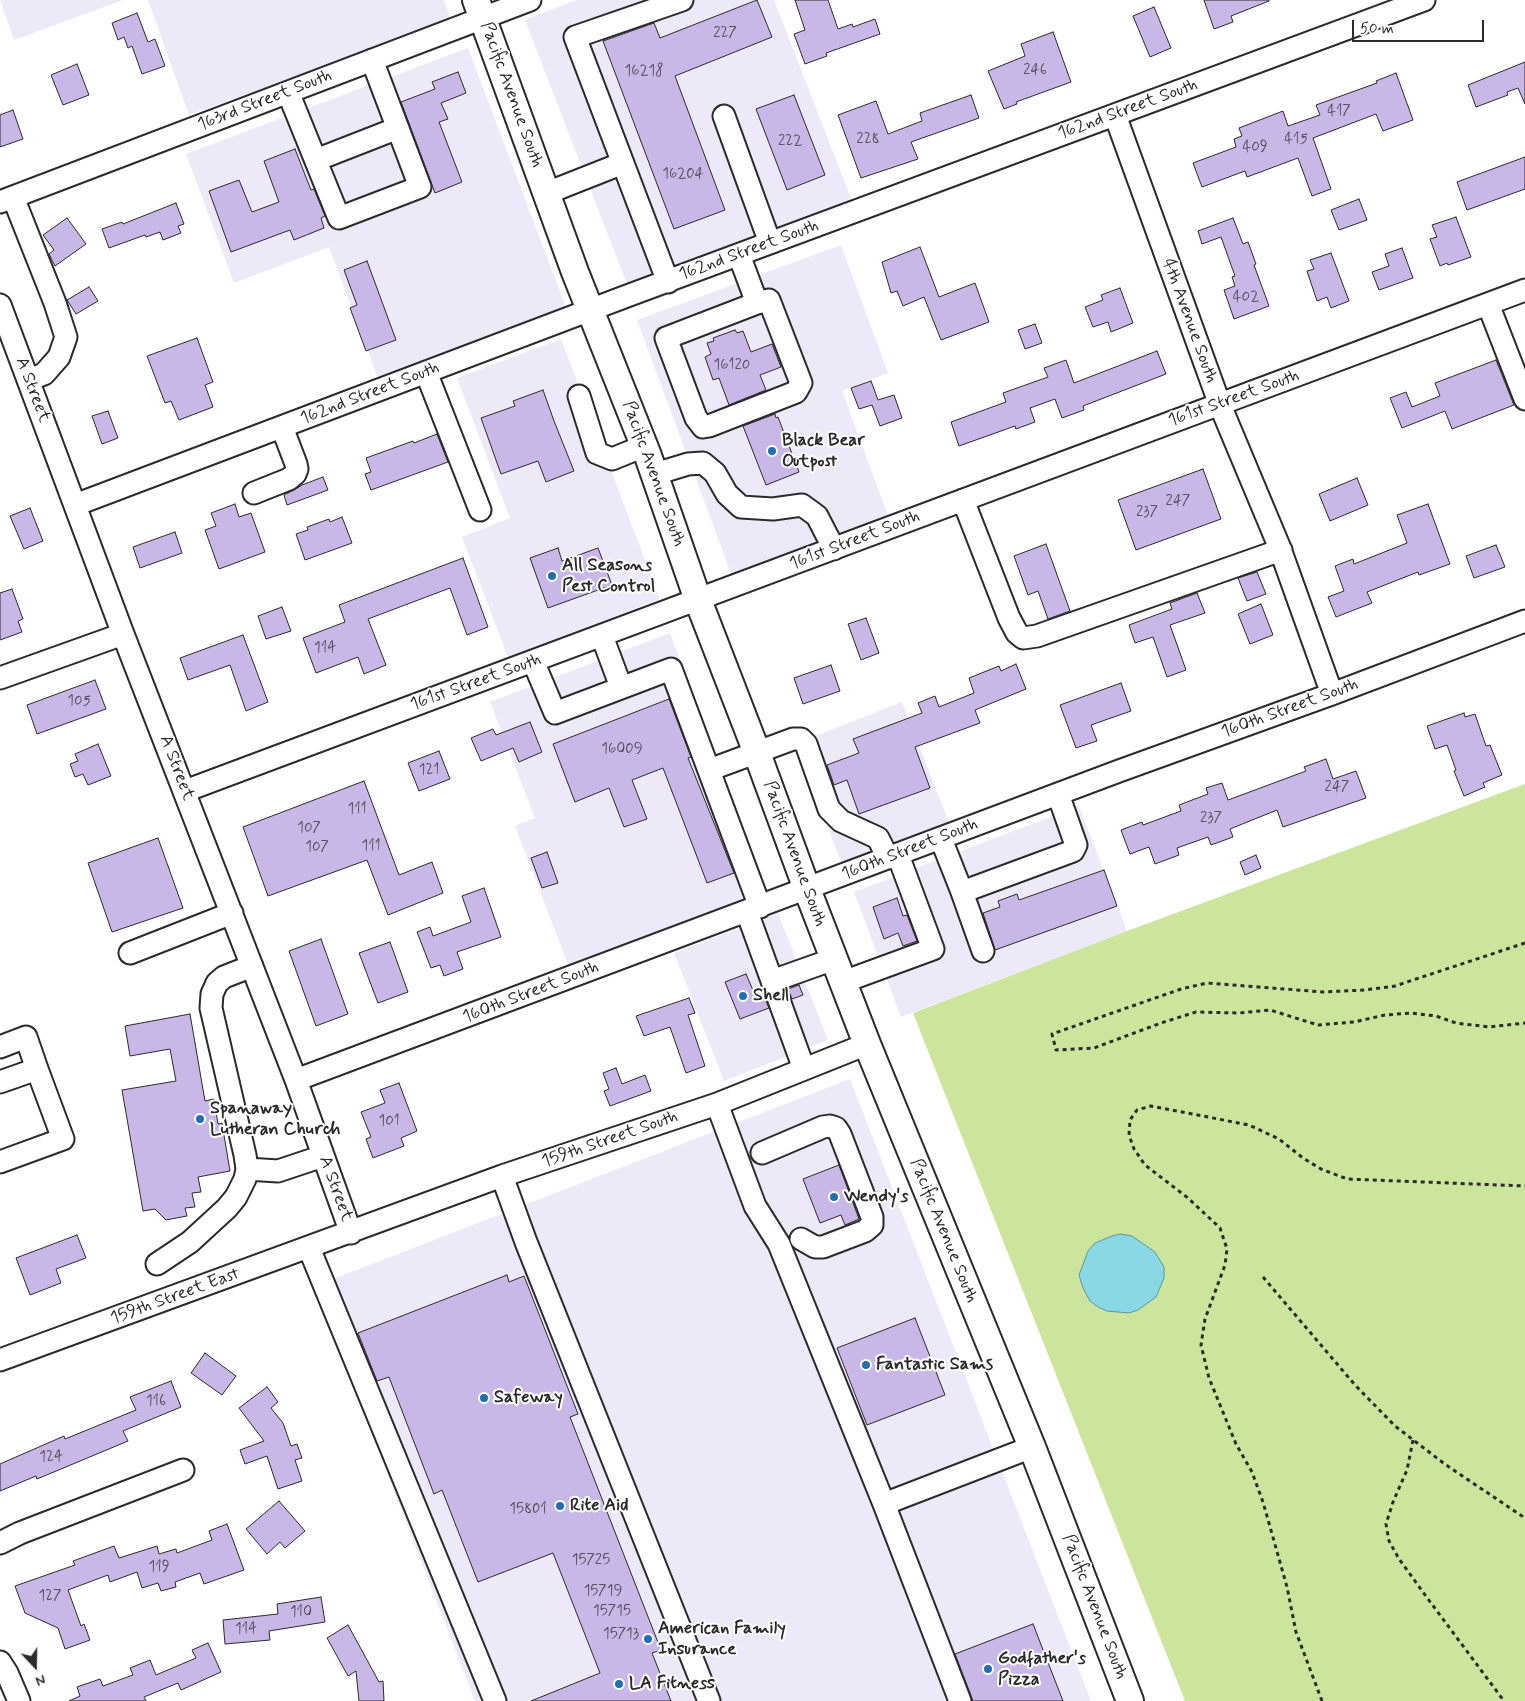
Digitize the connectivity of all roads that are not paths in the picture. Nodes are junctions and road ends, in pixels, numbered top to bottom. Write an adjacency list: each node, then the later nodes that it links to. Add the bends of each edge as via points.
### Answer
1 (530, 0): 5 (street, 163rd Street South)
2 (682, 0): 12 (street, via 575,37)
3 (1424, 0): 4 (street, 162nd Street South)
4 (1384, 7): 8 (street, 162nd Street South)
5 (480, 9): 6 (street, 163rd Street South); 13 (main road, Pacific Avenue South)
6 (372, 60): 7 (street, 163rd Street South); 10 (street)
7 (288, 92): 11 (street); 14 (street, 163rd Street South)
8 (1115, 115): 15 (street, 162nd Street South); 27 (street, 4th Avenue South)
9 (724, 116): 15 (street)
10 (398, 128): 11 (street); 11 (street, via 420,188 339,218)
11 (316, 160)
12 (623, 163): 13 (street); 17 (street)
13 (547, 193): 22 (main road, Pacific Avenue South)
14 (6, 199): 24 (street, via 55,303 66,337 59,357 44,374)
15 (770, 243): 16 (street, 162nd Street South)
16 (739, 255): 17 (street, 162nd Street South); 19 (street)
17 (668, 282): 22 (street, 162nd Street South)
18 (1525, 290): 20 (street, 161st Street South)
19 (757, 303): 19 (street, via 666,338 696,418 703,427 796,392 799,388 801,382 768,300)
20 (1488, 304): 26 (street); 27 (street, 161st Street South)
21 (0, 305): 24 (street, A Street)
22 (590, 310): 23 (street, 162nd Street South); 29 (main road, Pacific Avenue South)
23 (426, 372): 28 (street, 162nd Street South); 34 (street)
24 (28, 380): 33 (street, A Street)
25 (579, 396): 29 (street, via 597,452 612,460)
26 (1525, 399)
27 (1220, 404): 32 (street, 161st Street South); 36 (street, 4th Avenue South)
28 (282, 427): 31 (street, via 296,464 295,474); 33 (street, 162nd Street South)
29 (644, 446): 30 (main road, Pacific Avenue South)
30 (655, 474): 35 (street, via 703,463 715,473 727,494 741,507 774,509 802,505 817,516); 37 (main road, Pacific Avenue South)
31 (254, 493)
32 (963, 500): 35 (street, 161st Street South); 36 (street, via 1009,618 1023,638 1037,636)
33 (75, 505): 39 (street, A Street)
34 (480, 510)
35 (834, 549): 37 (street, 161st Street South)
36 (1281, 550): 44 (street, 4th Avenue South)
37 (698, 600): 40 (street, 161st Street South); 45 (main road, Pacific Avenue South)
38 (1525, 621): 44 (street, 160th Street South)
39 (123, 634): 42 (street); 47 (street, A Street)
40 (602, 636): 41 (street, 161st Street South); 43 (street)
41 (533, 661): 43 (street, via 555,713); 47 (street, 161st Street South)
42 (0, 678)
43 (621, 687): 46 (street, via 670,669)
44 (1332, 694): 48 (street, 160th Street South)
45 (757, 752): 46 (street); 50 (street, via 801,739 806,744 829,809 841,821 878,838); 51 (main road, Pacific Avenue South)
46 (709, 770): 53 (street)
47 (185, 791): 54 (street, A Street)
48 (1058, 794): 49 (street, 160th Street South); 52 (street, via 1076,845 1073,851)
49 (941, 838): 50 (street, 160th Street South); 52 (street)
50 (893, 856): 51 (street, 160th Street South); 58 (street, via 933,949)
51 (807, 890): 53 (street, 160th Street South); 58 (main road, Pacific Avenue South)
52 (962, 892): 55 (street)
53 (753, 909): 59 (street); 64 (street, 160th Street South)
54 (232, 914): 56 (street); 57 (street, A Street)
55 (983, 951)
56 (130, 953)
57 (252, 966): 64 (street, A Street); 70 (street, via 217,983 211,1008 246,1155)
58 (838, 970): 59 (street); 60 (main road, Pacific Avenue South)
59 (772, 981): 63 (street)
60 (867, 1044): 63 (street, 159th Street South); 79 (main road, Pacific Avenue South)
61 (0, 1047): 62 (street, via 26,1037)
62 (37, 1069): 65 (street); 69 (street, via 63,1139)
63 (804, 1069): 66 (street, 159th Street South)
64 (296, 1080): 68 (street, A Street)
65 (0, 1082)
66 (717, 1104): 71 (street, 159th Street South); 81 (street, via 755,1206 779,1244)
67 (762, 1154): 72 (street, via 823,1127 836,1128 872,1217)
68 (323, 1156): 70 (street, via 278,1171); 73 (street, A Street)
69 (0, 1162)
70 (246, 1169): 77 (street, via 241,1187 227,1208 190,1242)
71 (502, 1176): 73 (street, 159th Street South); 86 (street)
72 (872, 1225): 74 (street, via 865,1231 824,1247 815,1247); 76 (street)
73 (351, 1233): 75 (street, 159th Street East)
74 (801, 1239)
75 (309, 1248): 78 (street, 159th Street East); 85 (street)
76 (869, 1248)
77 (157, 1264)
78 (0, 1360)
79 (1032, 1447): 81 (street); 88 (main road, Pacific Avenue South)
80 (183, 1470): 82 (street)
81 (884, 1504): 87 (street)
82 (0, 1543)
83 (0, 1662): 84 (street)
84 (19, 1701)
85 (494, 1701)
86 (710, 1701)
87 (960, 1701)
88 (1130, 1701)

